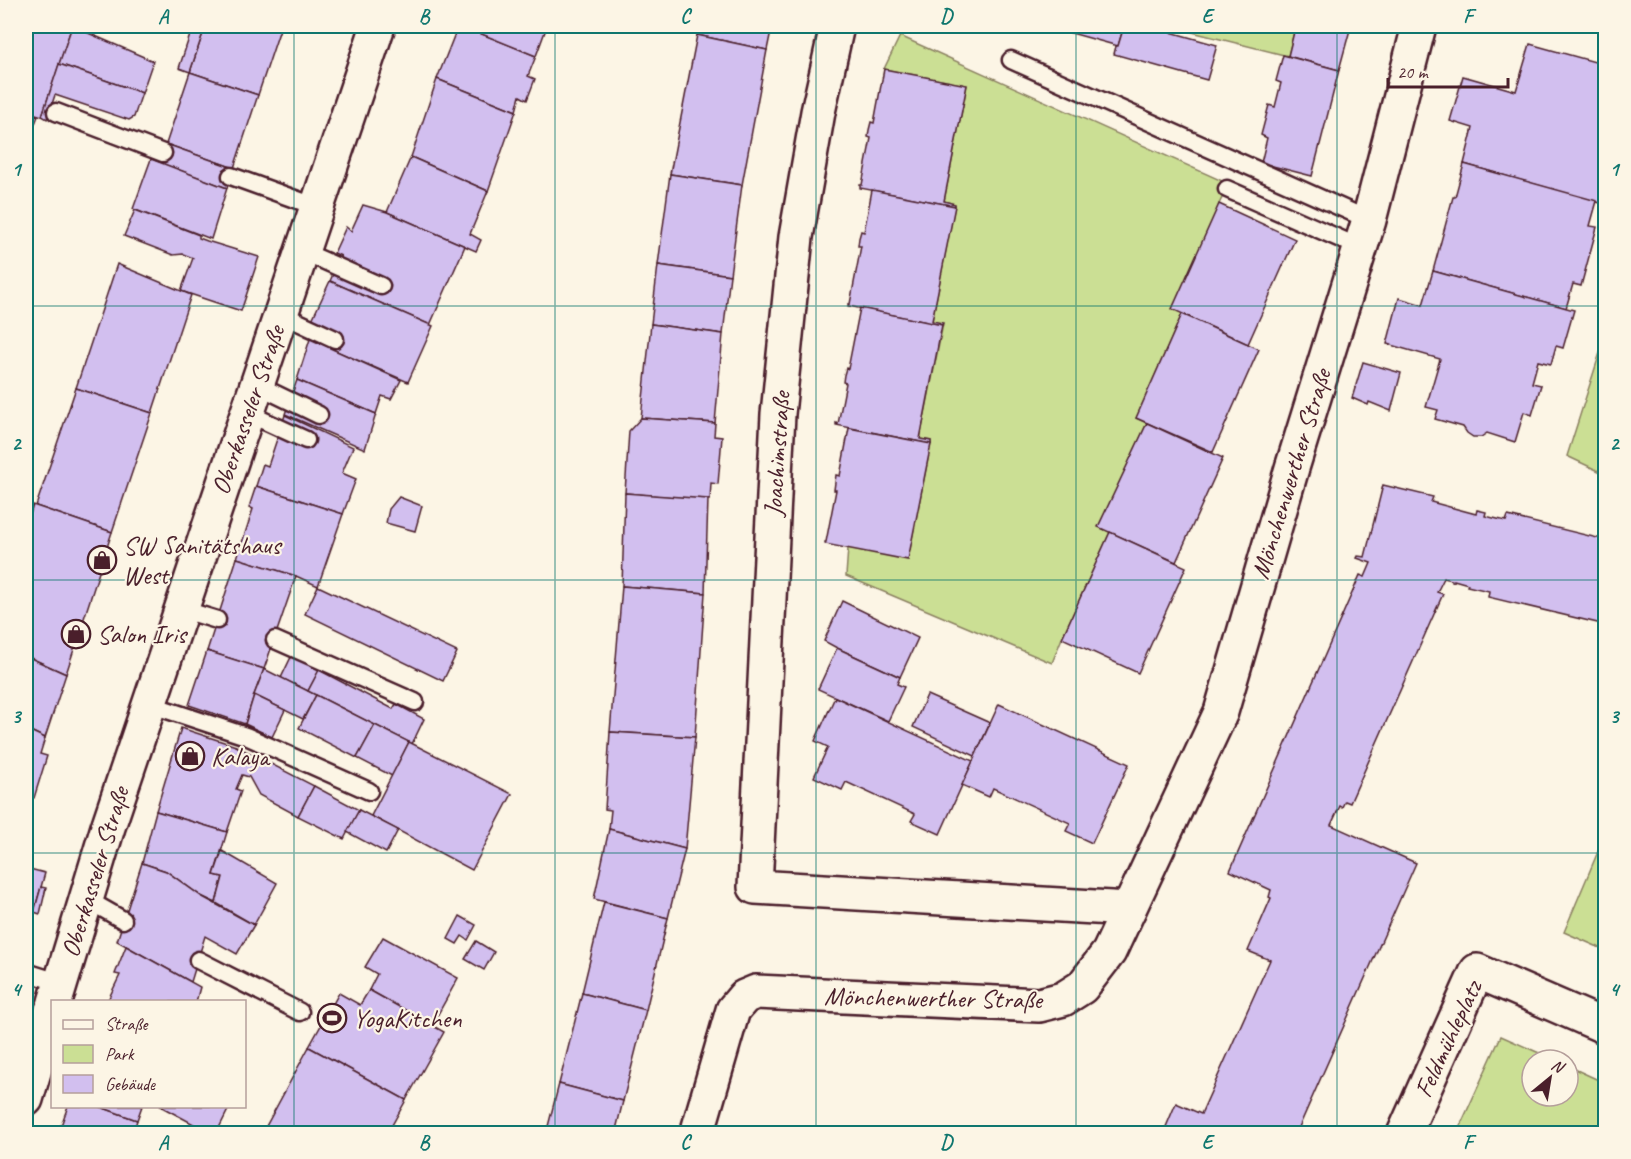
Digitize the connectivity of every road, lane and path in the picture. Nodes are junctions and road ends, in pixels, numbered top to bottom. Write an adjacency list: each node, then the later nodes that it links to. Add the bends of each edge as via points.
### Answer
1 (378, 26): 9 (street, Oberkasseler Straße)
2 (837, 26): 25 (street, Joachimstraße, via 796,237 778,414 754,887)
3 (1419, 26): 10 (street, Mönchenwerther Straße)
4 (1011, 60): 10 (lane)
5 (56, 112): 6 (lane)
6 (163, 153)
7 (231, 176): 9 (lane)
8 (1227, 189): 10 (lane)
9 (317, 207): 11 (street, Oberkasseler Straße)
10 (1365, 234): 25 (street, Mönchenwerther Straße, via 1221,712)
11 (302, 251): 12 (lane); 13 (street, Oberkasseler Straße)
12 (381, 286)
13 (280, 314): 14 (lane); 15 (street, Oberkasseler Straße)
14 (335, 339)
15 (252, 399): 16 (lane); 17 (lane); 18 (street, Oberkasseler Straße)
16 (319, 415)
17 (306, 440)
18 (181, 609): 19 (lane); 22 (street, Oberkasseler Straße)
19 (217, 620)
20 (275, 640): 21 (lane)
21 (415, 702)
22 (149, 704): 23 (lane, via 246,736); 24 (street, Oberkasseler Straße)
23 (369, 791)
24 (86, 899): 26 (lane); 29 (street, Oberkasseler Straße)
25 (1129, 909): 35 (street, Mönchenwerther Straße, via 1109,952 1082,987 1063,999 1039,1005 756,992 744,997 733,1010)
26 (123, 920)
27 (198, 960): 31 (lane)
28 (26, 972): 29 (lane)
29 (56, 998)
30 (51, 1009): 33 (street, Oberkasseler Straße)
31 (300, 1012)
32 (1605, 1027): 36 (street, Feldmühleplatz, via 1477,971)
33 (32, 1051): 34 (street, Oberkasseler Straße)
34 (26, 1099)
35 (697, 1134)
36 (1404, 1134)

